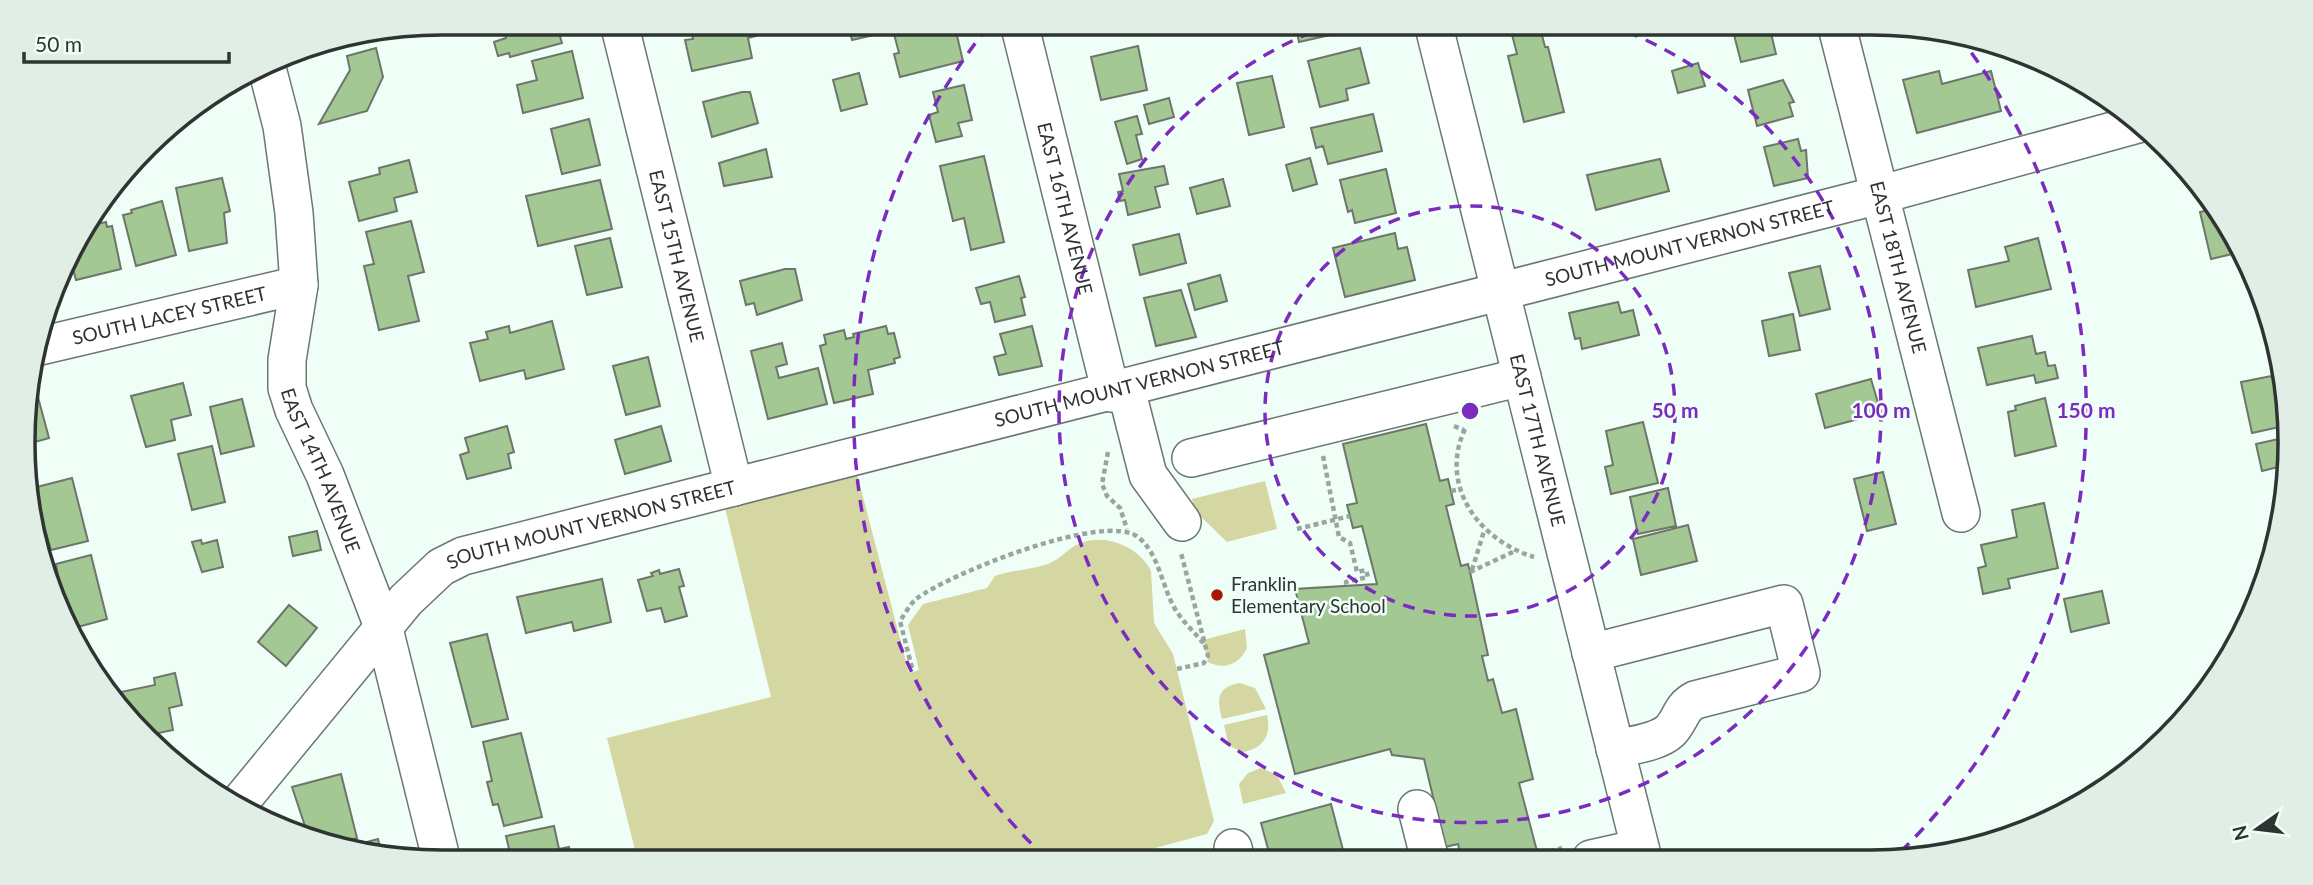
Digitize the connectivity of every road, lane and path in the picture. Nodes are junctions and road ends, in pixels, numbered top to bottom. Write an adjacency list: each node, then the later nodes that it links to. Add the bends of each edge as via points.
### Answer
1 (622, 35): 18 (street, EAST 15TH AVENUE)
2 (1022, 35): 12 (street, EAST 16TH AVENUE)
3 (1436, 35): 9 (street, EAST 17TH AVENUE)
4 (1839, 35): 7 (street, EAST 18TH AVENUE)
5 (269, 74): 8 (street, EAST 14TH AVENUE, via 282,126)
6 (2128, 127): 7 (street, SOUTH MOUNT VERNON STREET)
7 (1879, 195): 9 (street, SOUTH MOUNT VERNON STREET); 22 (street, EAST 18TH AVENUE)
8 (299, 285): 10 (street, SOUTH LACEY STREET); 32 (street, EAST 14TH AVENUE, via 287,388)
9 (1500, 290): 11 (street, EAST 17TH AVENUE); 12 (street, SOUTH MOUNT VERNON STREET)
10 (47, 344)
11 (1522, 377): 17 (street); 34 (street, EAST 17TH AVENUE)
12 (1119, 391): 18 (street, SOUTH MOUNT VERNON STREET); 25 (street, EAST 16TH AVENUE, via 1148,475)
13 (1472, 418): 15 (path)
14 (1442, 421): 15 (path)
15 (1464, 430): 19 (path, via 1457,452)
16 (1321, 447): 24 (path)
17 (1191, 458)
18 (734, 487): 32 (street, SOUTH MOUNT VERNON STREET, via 463,556 422,583)
19 (1461, 489): 20 (path); 28 (path)
20 (1451, 491)
21 (1120, 508): 27 (path)
22 (1961, 513)
23 (1350, 516): 24 (path)
24 (1335, 520): 26 (path); 31 (path, via 1339,537 1350,543 1357,572 1366,570 1368,577 1346,582)
25 (1182, 522): 33 (path, via 1180,550)
26 (1297, 529)
27 (1128, 530): 33 (path, via 1141,538 1152,554 1177,611); 35 (path, via 1098,530 1006,554 915,600 900,621)
28 (1484, 530): 29 (path); 29 (path, via 1471,571)
29 (1514, 551): 30 (path)
30 (1534, 557)
31 (1347, 586)
32 (384, 629): 38 (street, SOUTH MOUNT VERNON STREET); 40 (street, EAST 14TH AVENUE)
33 (1205, 645): 36 (path, via 1205,663)
34 (1591, 653): 37 (street, EAST 17TH AVENUE); 37 (street, via 1784,604 1801,673 1695,700 1684,706 1670,730)
35 (912, 668)
36 (1177, 670)
37 (1615, 750): 42 (street, EAST 17TH AVENUE)
38 (244, 798)
39 (1417, 808): 41 (street)
40 (439, 850)
41 (1428, 850)
42 (1640, 850)

